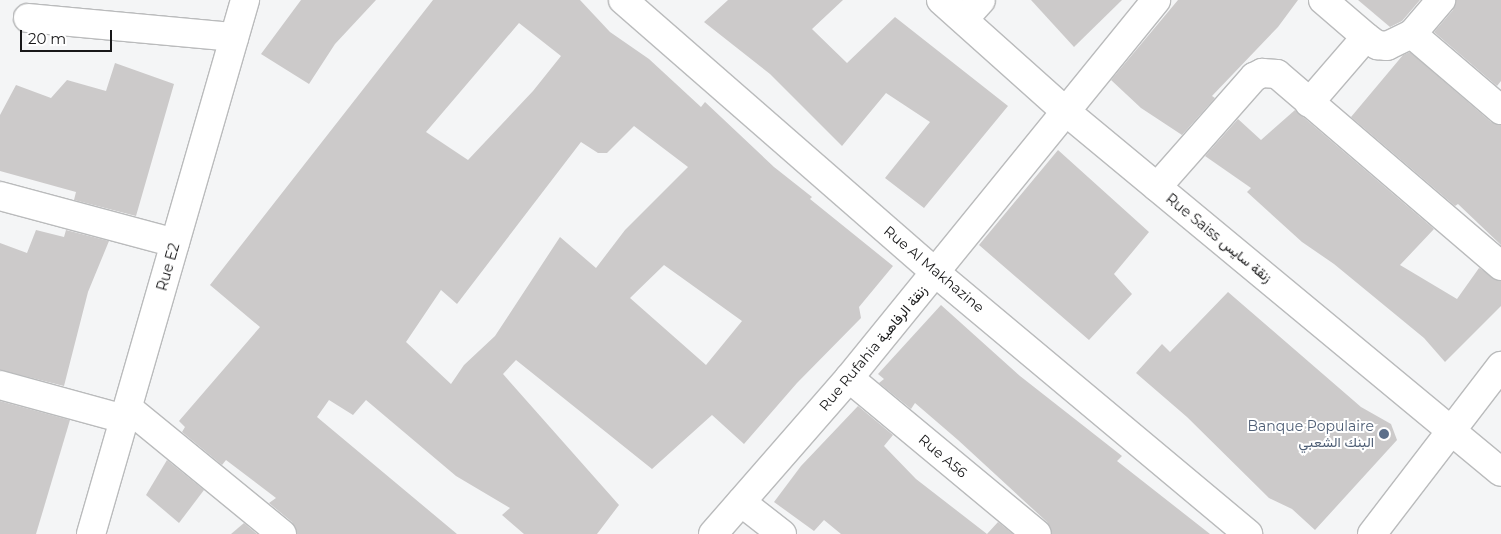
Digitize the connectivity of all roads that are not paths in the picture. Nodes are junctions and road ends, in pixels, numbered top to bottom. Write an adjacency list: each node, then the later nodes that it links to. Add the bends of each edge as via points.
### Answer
1 (245, 0): 10 (street, Rue E2)
2 (623, 0): 19 (street, Rue Al Makhazine)
3 (941, 0): 7 (street, Rue Saiss زنقة سايس)
4 (1156, 0): 13 (street, Rue Rufahia زنقة الرفاهية)
5 (1322, 0): 11 (street)
6 (1441, 0): 9 (street)
7 (972, 10): 13 (street, Rue Saiss زنقة سايس)
8 (28, 18): 10 (street)
9 (1412, 34): 11 (street, via 1387,46 1378,45); 14 (street)
10 (234, 37): 17 (street, Rue E2)
11 (1366, 37): 12 (street)
12 (1309, 103): 15 (street, via 1277,74 1262,73 1254,77); 18 (street)
13 (1064, 110): 15 (street, Rue Saiss زنقة سايس); 19 (street, Rue Rufahia زنقة الرفاهية)
14 (1501, 110)
15 (1157, 187): 24 (street, Rue Saiss زنقة سايس)
16 (0, 196): 17 (street)
17 (175, 243): 23 (street, Rue E2)
18 (1501, 266)
19 (936, 273): 21 (street, Rue Rufahia زنقة الرفاهية); 32 (street, Rue Al Makhazine)
20 (1501, 366): 24 (street)
21 (849, 378): 26 (street, Rue Rufahia زنقة الرفاهية); 31 (street, Rue A56)
22 (0, 385): 23 (street)
23 (126, 414): 27 (street, Rue E2); 28 (street)
24 (1449, 430): 25 (street, Rue Saiss زنقة سايس); 33 (street)
25 (1501, 472)
26 (741, 502): 29 (street, Rue Rufahia زنقة الرفاهية); 30 (street)
27 (91, 534)
28 (282, 534)
29 (713, 534)
30 (782, 534)
31 (1037, 534)
32 (1248, 534)
33 (1372, 534)

